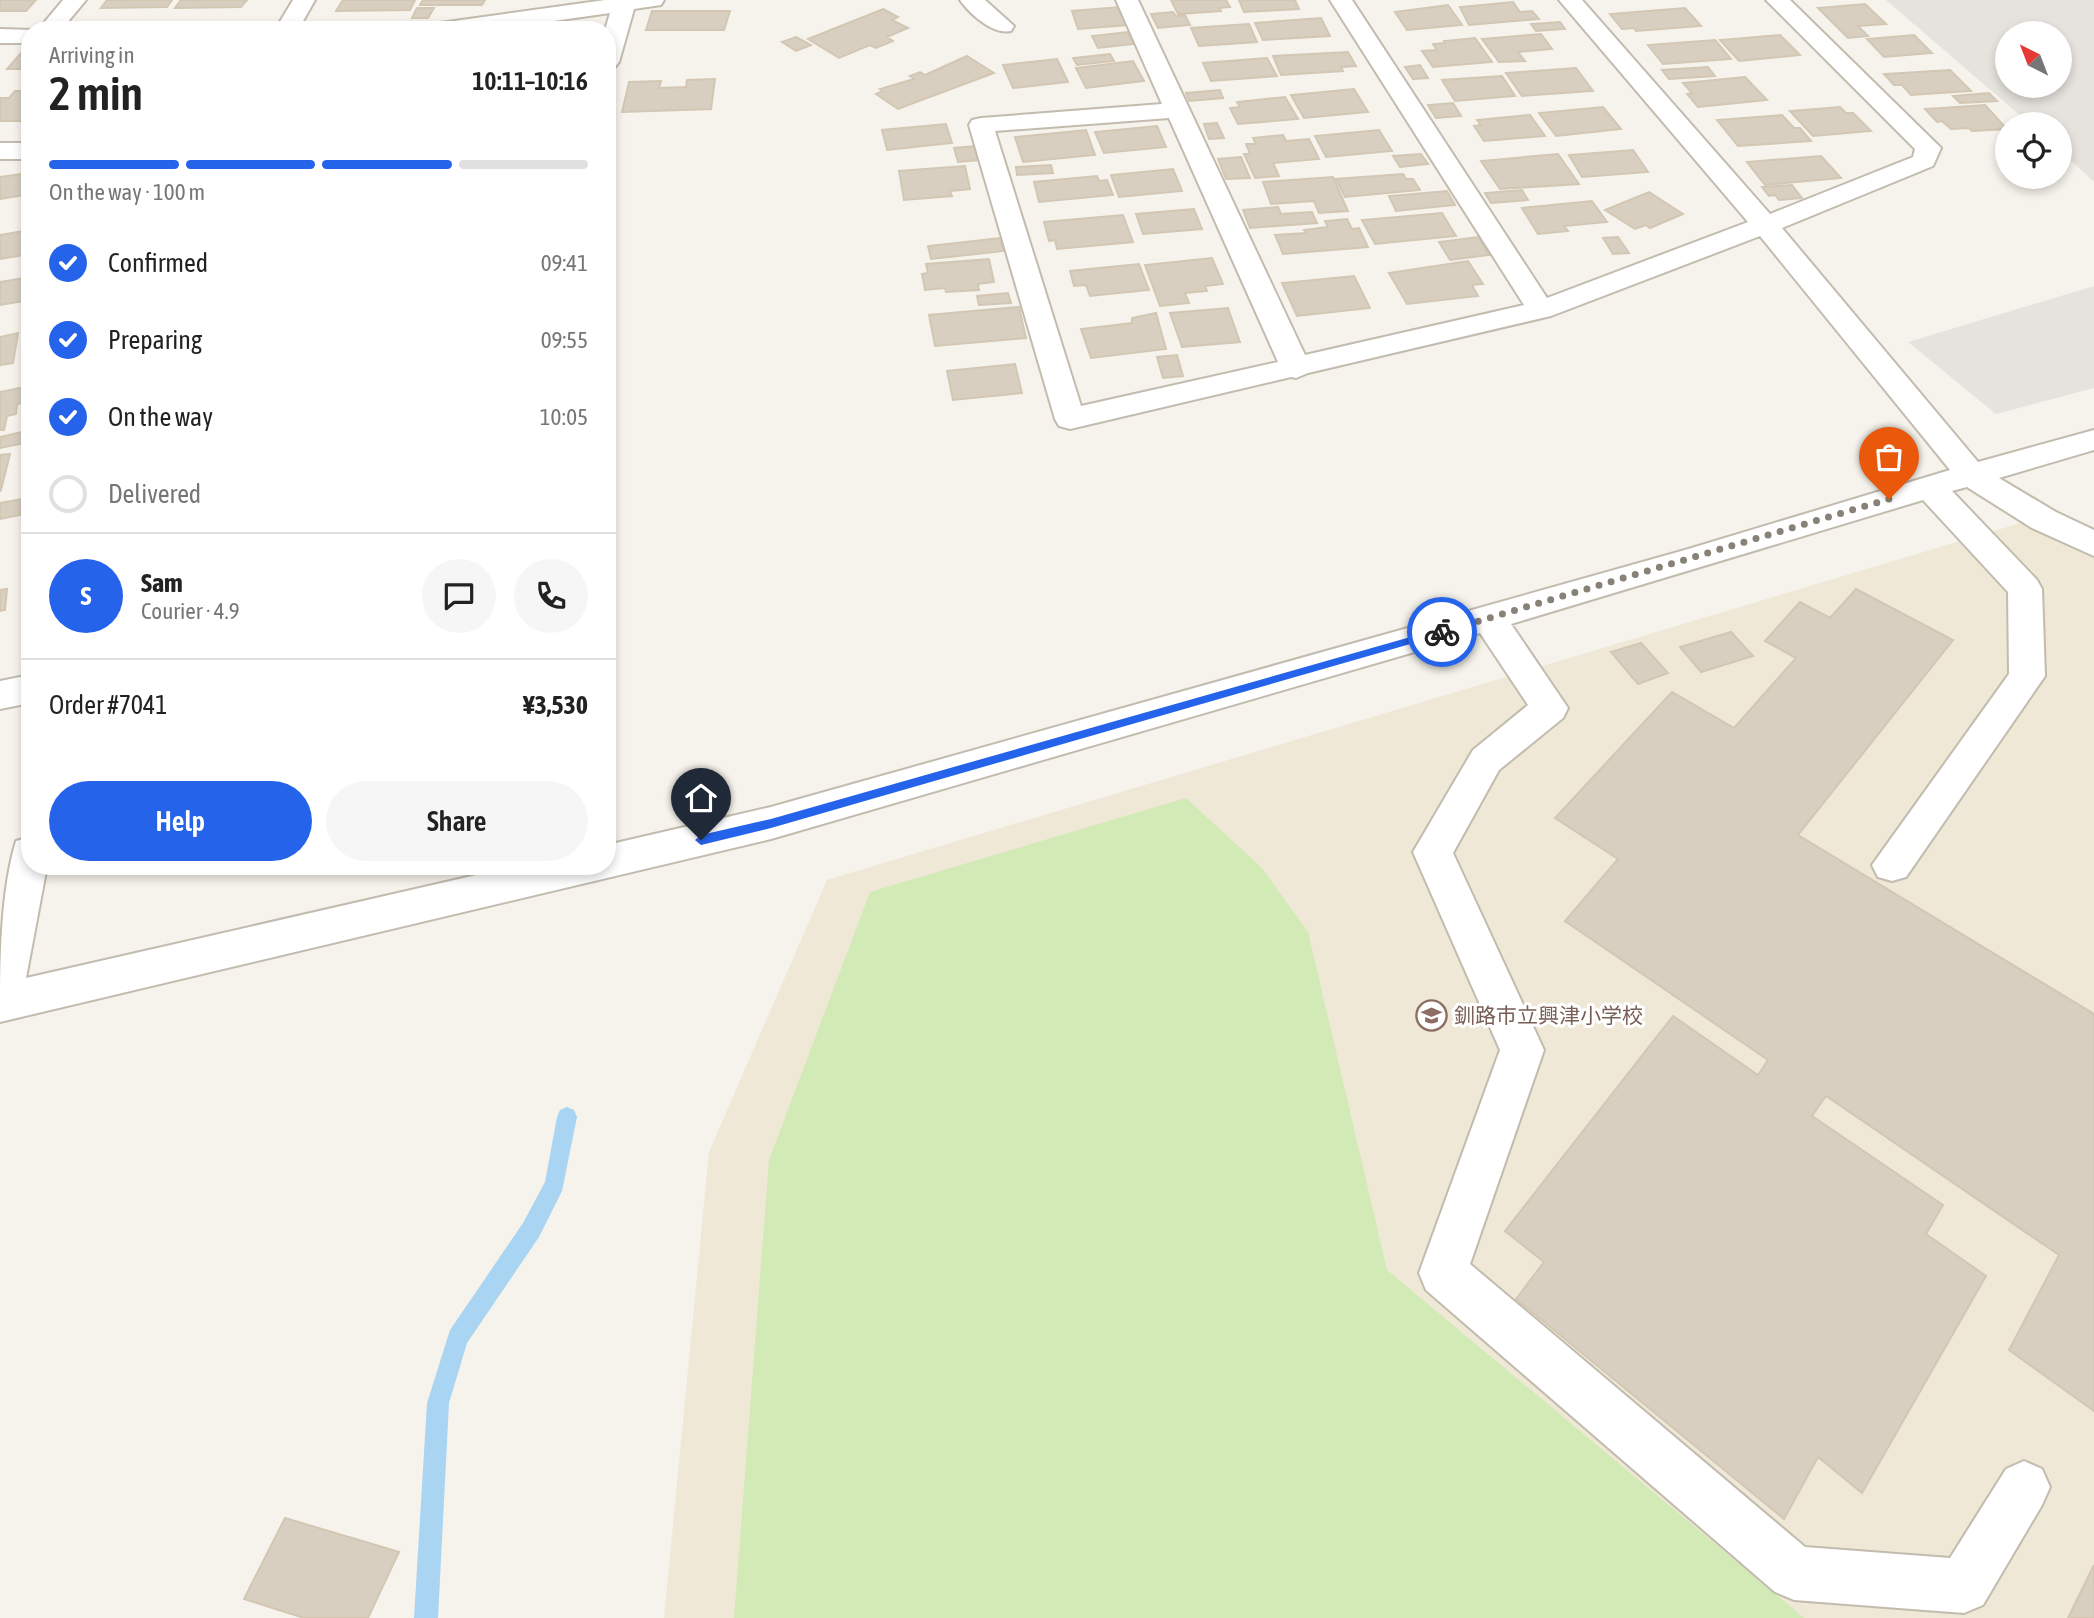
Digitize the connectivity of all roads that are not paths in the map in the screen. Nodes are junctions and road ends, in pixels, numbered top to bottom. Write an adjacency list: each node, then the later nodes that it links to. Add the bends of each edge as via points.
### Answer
1 (75, 0): 11 (street)
2 (304, 0): 12 (street)
3 (653, 0): 9 (street)
4 (971, 0): 14 (street)
5 (1128, 0): 18 (street)
6 (1341, 0): 22 (street)
7 (1570, 0): 21 (street)
8 (1777, 0): 21 (street, via 1928,148 1924,161)
9 (624, 4): 10 (street); 15 (street)
10 (527, 10): 13 (street)
11 (57, 21)
12 (291, 21)
13 (479, 21)
14 (1003, 26)
15 (616, 31)
16 (0, 36): 17 (street)
17 (21, 36)
18 (1180, 110): 23 (street); 23 (street, via 981,125 1070,419)
19 (21, 150): 20 (street)
20 (0, 151)
21 (1765, 225): 22 (street); 25 (street)
22 (1541, 310): 23 (street)
23 (1296, 369)
24 (2094, 440): 25 (street)
25 (1971, 475): 26 (street); 27 (street, via 2044,520)
26 (1929, 487): 28 (street); 32 (street, via 2025,589 2027,676)
27 (2094, 544)
28 (1488, 618): 31 (street, via 771,823); 36 (street, via 1550,708 1486,760 1433,852 1522,1050 1443,1273 1794,1573 1964,1586)
29 (21, 691): 30 (street)
30 (0, 695)
31 (616, 860)
32 (1892, 865)
33 (26, 875): 35 (street)
34 (550, 875): 35 (street)
35 (0, 1002)
36 (2024, 1487)

